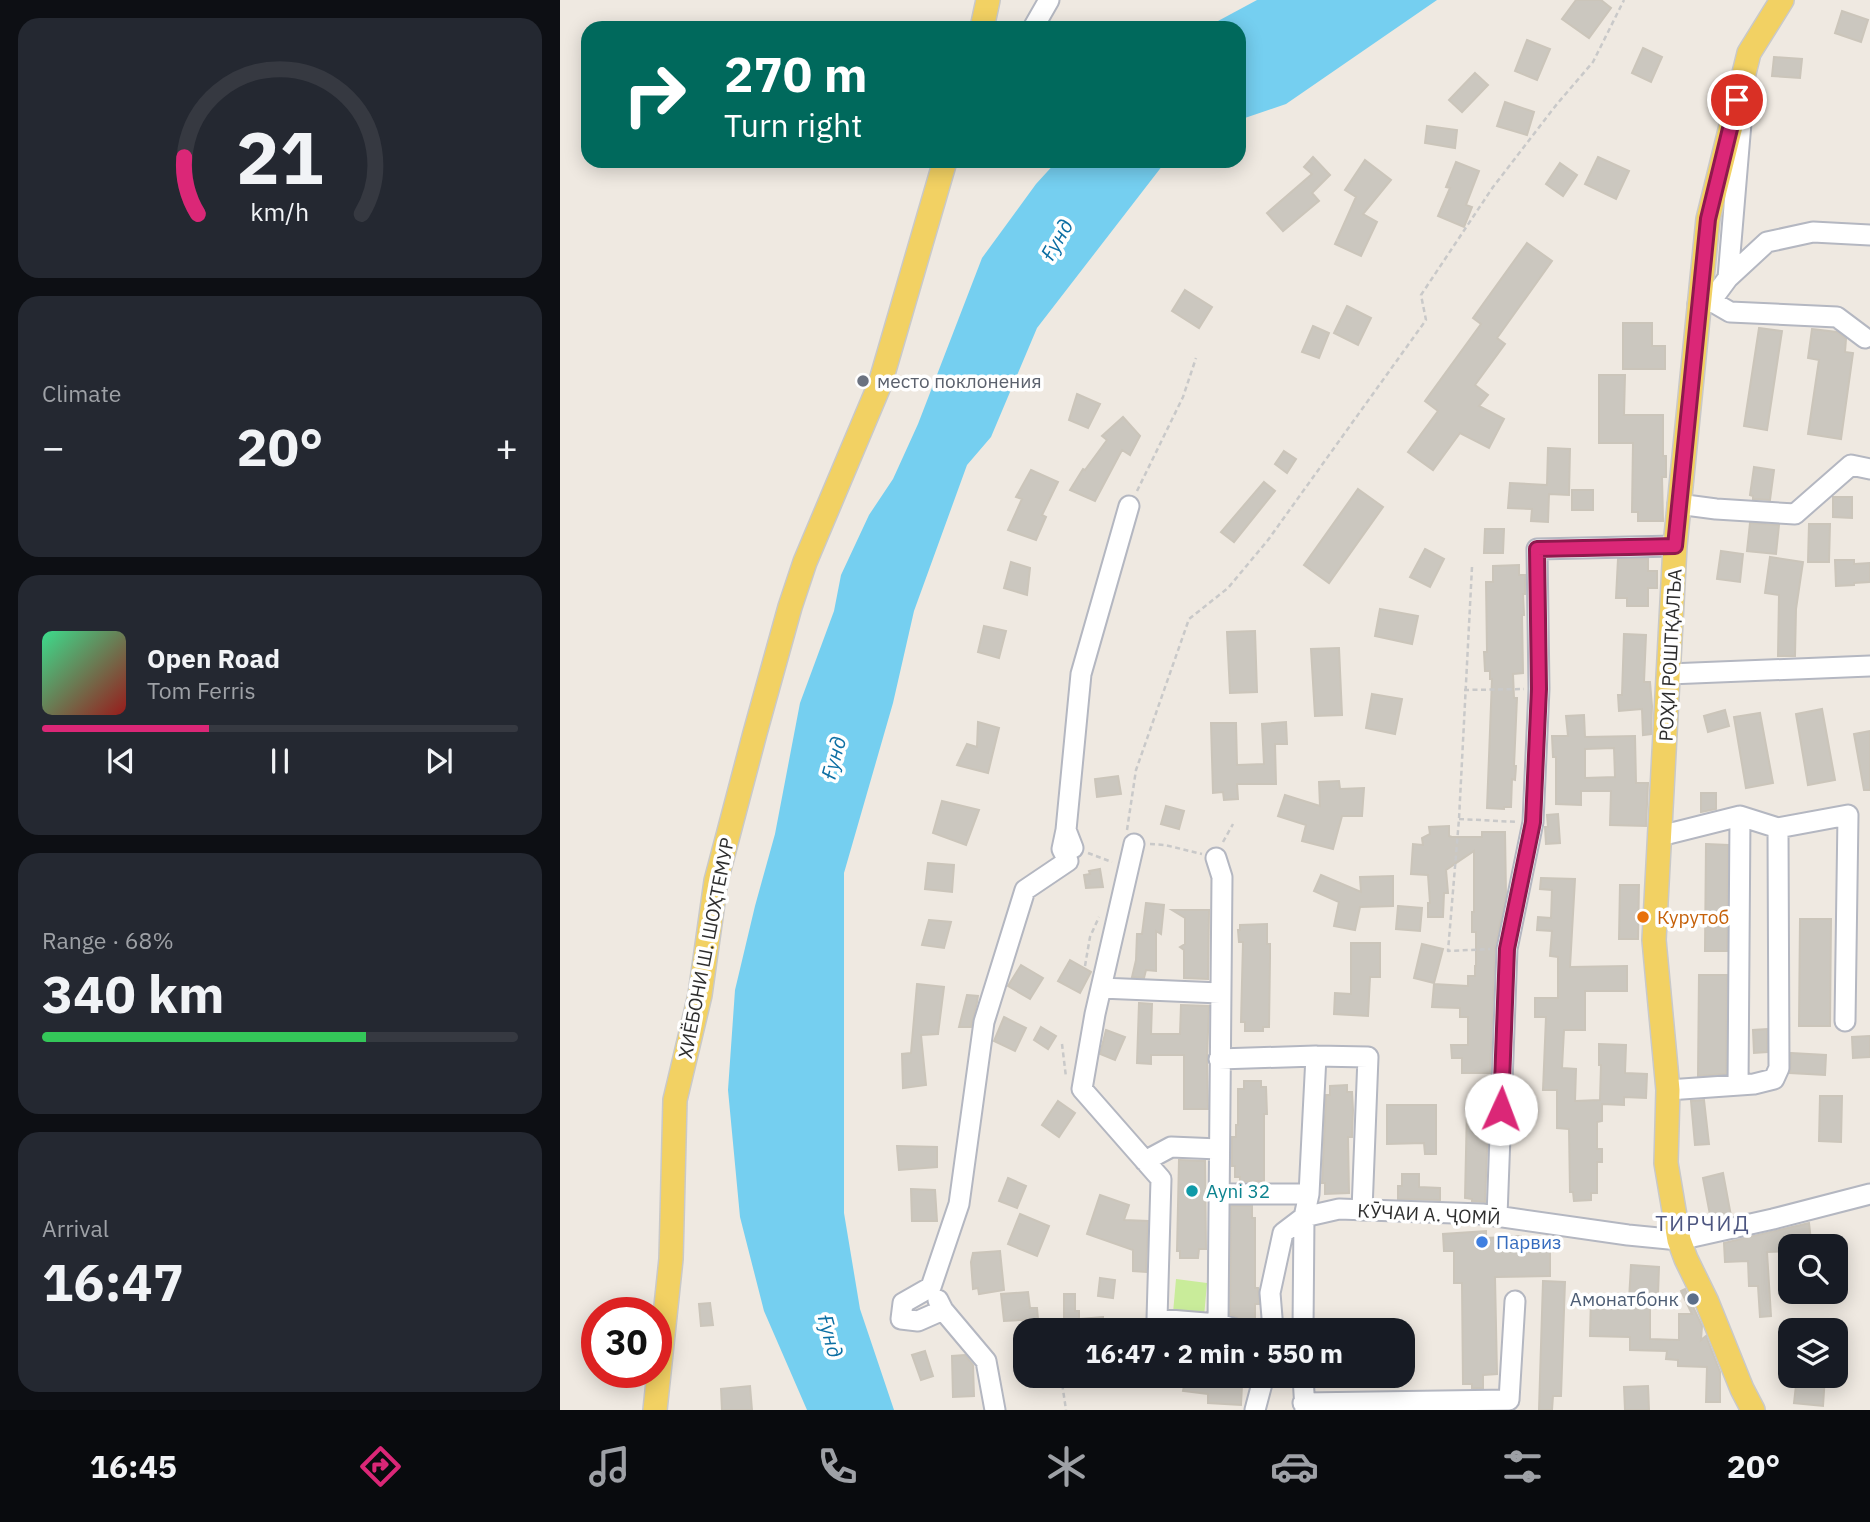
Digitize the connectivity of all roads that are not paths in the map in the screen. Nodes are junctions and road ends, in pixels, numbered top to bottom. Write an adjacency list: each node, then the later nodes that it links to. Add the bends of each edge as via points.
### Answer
1 (988, 0): 4 (main road)
2 (1049, 0): 5 (street)
3 (1782, 0): 6 (main road, РОҲИ РОШТҚАЛЪА)
4 (984, 21)
5 (1037, 21)
6 (1749, 52): 9 (street); 10 (main road, РОҲИ РОШТҚАЛЪА, via 1708,219)
7 (944, 168): 49 (main road, ХИЁБОНИ Ш. ШОҲТЕМУР, via 880,384 790,607 716,881 700,995 675,1100 671,1259)
8 (1870, 235): 9 (street, via 1813,232 1767,242)
9 (1728, 278): 10 (street)
10 (1704, 302): 11 (street, via 1730,312 1838,317); 13 (main road, РОҲИ РОШТҚАЛЪА)
11 (1865, 338)
12 (1870, 469): 13 (street, via 1851,465 1796,514)
13 (1678, 504): 15 (main road, РОҲИ РОШТҚАЛЪА)
14 (1129, 506): 39 (street, via 1081,674 1070,839 1062,849 1068,861 1025,890 984,1022 959,1204)
15 (1675, 546): 17 (main road, РОҲИ РОШТҚАЛЪА); 36 (street, via 1537,549 1539,689 1533,822 1507,949)
16 (1870, 666): 17 (street)
17 (1669, 674): 20 (main road, РОҲИ РОШТҚАЛЪА)
18 (1740, 816): 19 (street); 20 (street); 28 (street)
19 (1778, 828): 25 (street, via 1848,815); 28 (street, via 1779,1068 1774,1079)
20 (1660, 836): 29 (main road, РОҲИ РОШТҚАЛЪА, via 1654,940)
21 (1130, 837): 23 (street)
22 (1216, 858): 24 (street, via 1222,877)
23 (1101, 988): 24 (street); 31 (street, via 1082,1089)
24 (1220, 993): 27 (street)
25 (1845, 1021)
26 (1316, 1056): 27 (street); 33 (street); 35 (street, via 1368,1057)
27 (1219, 1059): 30 (street)
28 (1738, 1085): 29 (street)
29 (1668, 1090): 38 (main road, РОҲИ РОШТҚАЛЪА, via 1666,1163)
30 (1219, 1149): 31 (street, via 1171,1147); 32 (street)
31 (1145, 1161): 42 (street, via 1161,1179)
32 (1218, 1194): 33 (street); 43 (street)
33 (1309, 1194): 37 (street)
34 (1870, 1195): 38 (street, КӮЧАИ А. ҶОМӢ)
35 (1362, 1210): 36 (street, КӮЧАИ А. ҶОМӢ); 37 (street, КӮЧАИ А. ҶОМӢ, via 1339,1209)
36 (1497, 1216): 38 (street, КӮЧАИ А. ҶОМӢ)
37 (1304, 1217): 44 (street, via 1283,1233 1270,1293); 45 (street)
38 (1679, 1240): 52 (main road, РОҲИ РОШТҚАЛЪА)
39 (931, 1287): 41 (street); 41 (street, via 903,1303 901,1319 918,1321)
40 (1515, 1301): 48 (street, via 1509,1400)
41 (943, 1310): 50 (street, via 986,1361)
42 (1157, 1318)
43 (1218, 1318)
44 (1272, 1318)
45 (1303, 1318)
46 (1261, 1388): 51 (street)
47 (1303, 1388): 48 (street)
48 (1304, 1407)
49 (655, 1410)
50 (995, 1410)
51 (1255, 1410)
52 (1753, 1410)

